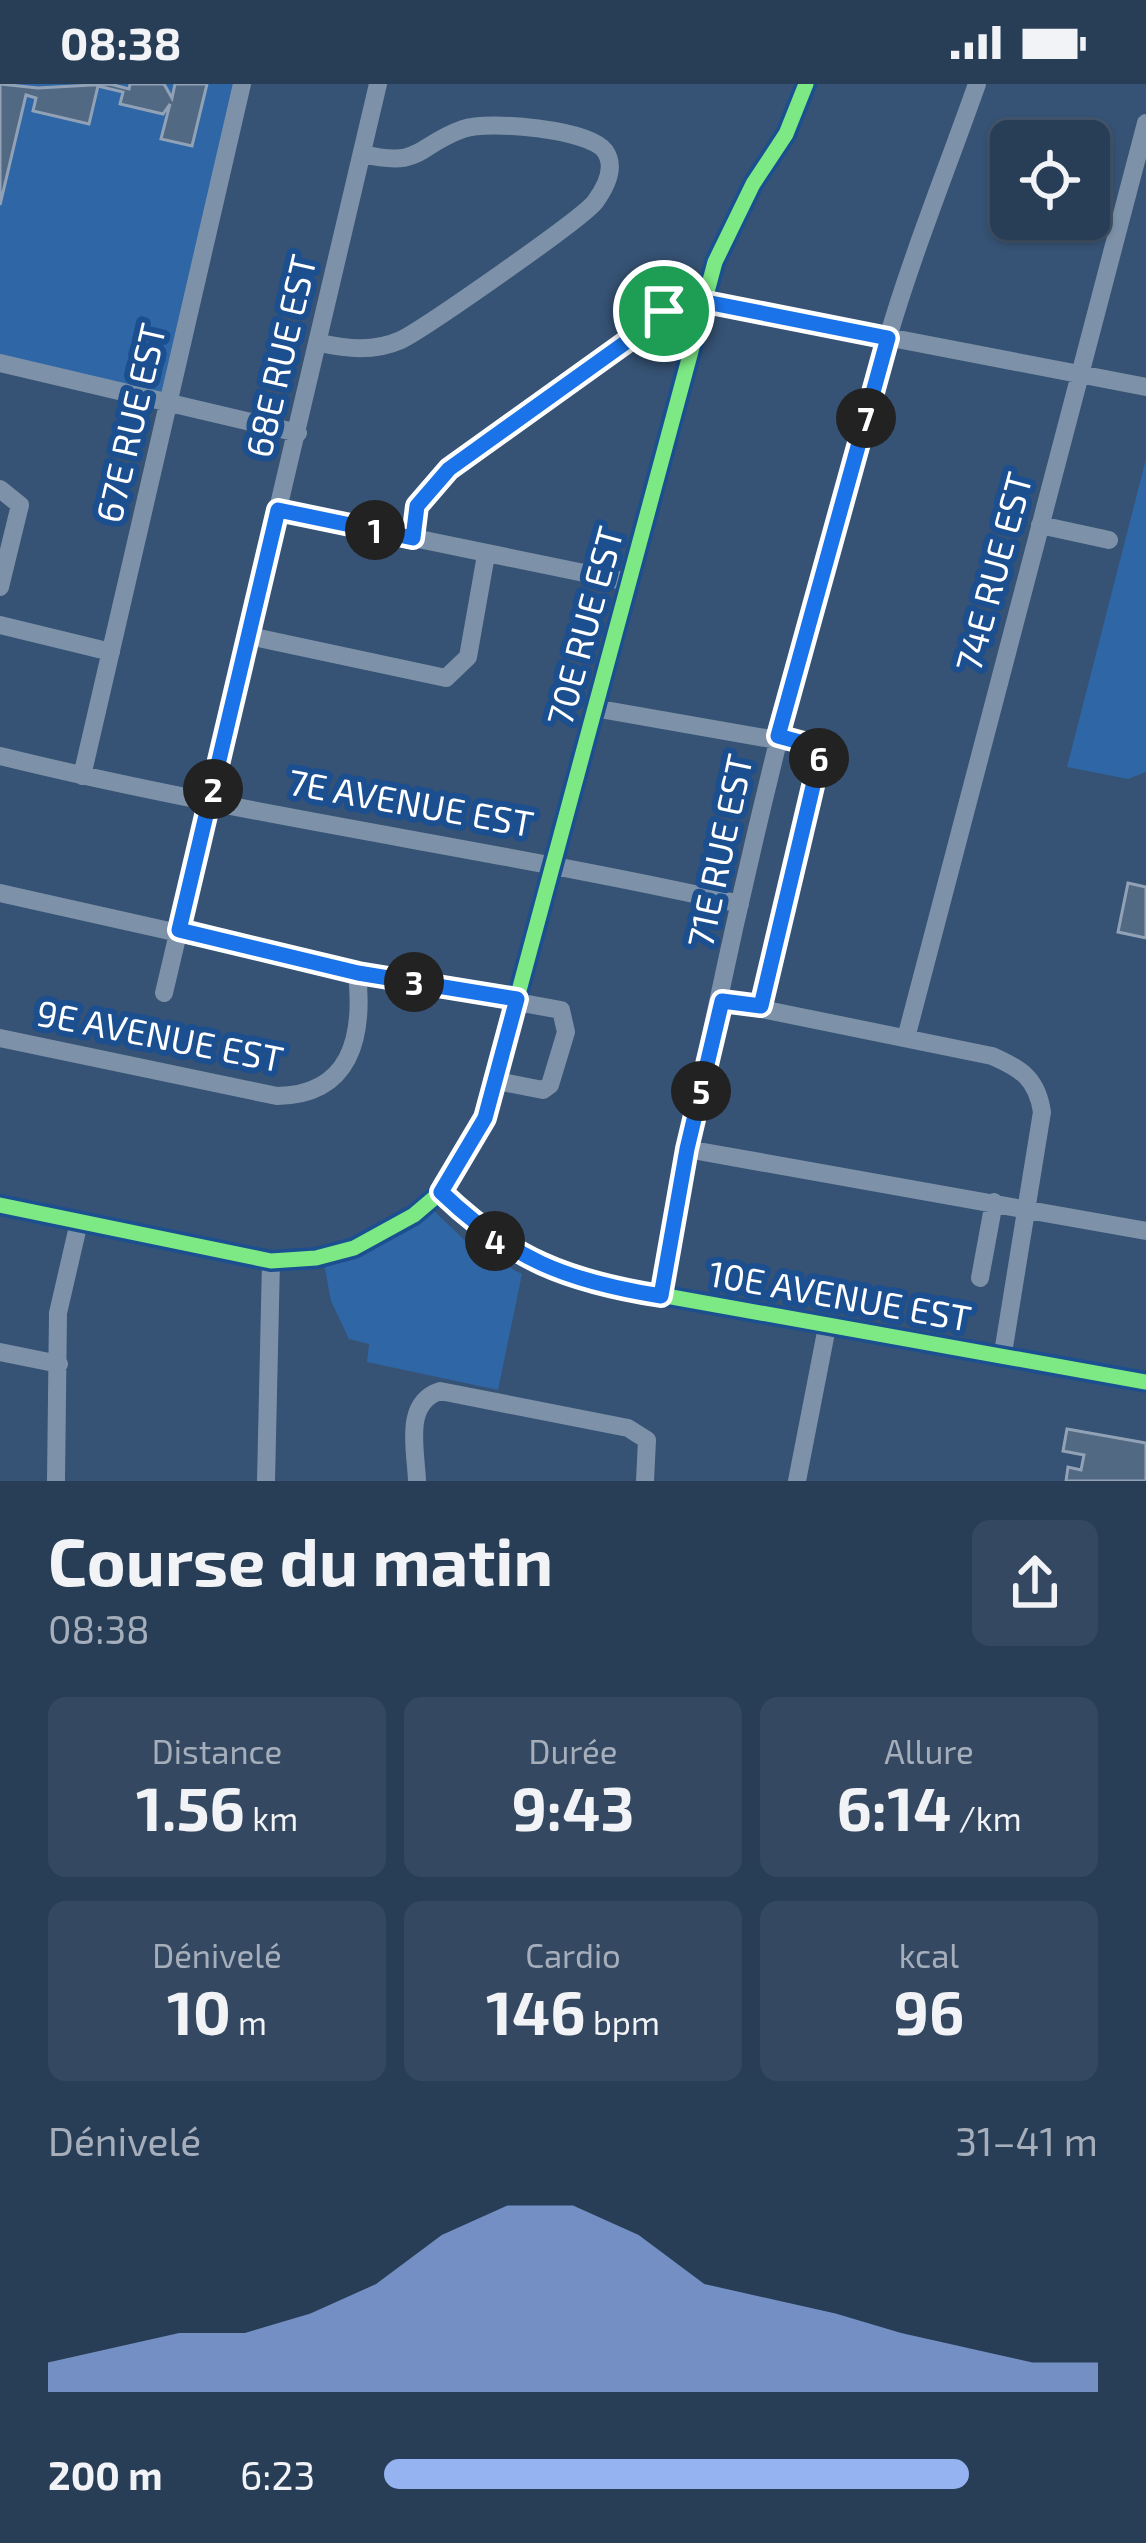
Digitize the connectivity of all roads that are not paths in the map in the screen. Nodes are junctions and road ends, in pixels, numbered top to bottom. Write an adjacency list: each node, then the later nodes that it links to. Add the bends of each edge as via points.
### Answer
1 (242, 84): 13 (street, 67E RUE EST)
2 (378, 84): 6 (street, 68E RUE EST)
3 (806, 84): 7 (street, 70E RUE EST, via 730,227)
4 (977, 84): 8 (street, 71E RUE EST)
5 (1146, 123): 11 (street, 74E RUE EST)
6 (362, 154): 9 (street, 68E RUE EST); 9 (street, via 418,157 463,129 499,125 592,140 610,171 593,206 401,340 347,349)
7 (706, 302): 8 (street); 18 (street, via 664,311 449,469 417,506); 21 (street, 70E RUE EST)
8 (888, 338): 11 (street); 27 (street, 71E RUE EST)
9 (320, 343): 14 (street, 68E RUE EST)
10 (0, 363): 13 (street)
11 (1079, 376): 12 (street); 17 (street, 74E RUE EST)
12 (1146, 387)
13 (170, 400): 14 (street); 25 (street, 67E RUE EST)
14 (298, 433): 16 (street, 68E RUE EST)
15 (0, 489): 22 (street, via 20,505)
16 (278, 510): 18 (street); 24 (street, 68E RUE EST)
17 (1040, 525): 19 (street); 41 (street, 74E RUE EST)
18 (413, 538): 20 (street)
19 (1109, 540)
20 (486, 555): 21 (street); 24 (street, via 468,658 446,678)
21 (628, 583): 26 (street, 70E RUE EST)
22 (0, 587)
23 (0, 625): 25 (street)
24 (249, 636): 30 (street, 68E RUE EST)
25 (111, 652): 29 (street, 67E RUE EST)
26 (593, 708): 27 (street); 31 (street, 70E RUE EST)
27 (778, 736): 33 (street, 71E RUE EST); 39 (street, 71E RUE EST, via 822,748)
28 (0, 756): 29 (street, 7E AVENUE EST)
29 (82, 776): 30 (street, 7E AVENUE EST)
30 (210, 800): 31 (street, 7E AVENUE EST); 34 (street, 68E RUE EST)
31 (551, 862): 33 (street, 7E AVENUE EST); 37 (street, 70E RUE EST)
32 (0, 893): 34 (street)
33 (740, 904): 38 (street, 71E RUE EST)
34 (179, 930): 35 (street); 36 (street, 68E RUE EST)
35 (358, 973): 37 (street); 40 (street, 9E AVENUE EST, via 360,1003 345,1064 305,1096)
36 (164, 993)
37 (517, 999): 42 (street, 70E RUE EST); 42 (street, via 561,1010 566,1019 553,1079 543,1090)
38 (722, 1001): 39 (street); 43 (street, 71E RUE EST)
39 (761, 1006): 41 (street)
40 (0, 1038)
41 (906, 1038): 47 (street, via 992,1056 1022,1069 1039,1089)
42 (492, 1080): 44 (street, 70E RUE EST, via 485,1118)
43 (687, 1149): 45 (street); 52 (street, 71E RUE EST)
44 (441, 1192): 50 (street, via 354,1248); 52 (street, 10E AVENUE EST, via 483,1232 539,1265)
45 (994, 1202): 47 (street); 51 (street)
46 (0, 1204): 48 (street)
47 (1027, 1208): 49 (street); 55 (street)
48 (79, 1222): 50 (street); 56 (street, via 58,1313)
49 (1146, 1231)
50 (271, 1261): 59 (street)
51 (980, 1278)
52 (661, 1296): 53 (street, 10E AVENUE EST)
53 (827, 1327): 55 (street, 10E AVENUE EST); 62 (street)
54 (0, 1352): 56 (street)
55 (1003, 1353): 57 (street, 10E AVENUE EST)
56 (59, 1364): 58 (street)
57 (1146, 1382)
58 (56, 1481)
59 (266, 1481)
60 (417, 1481): 61 (street, via 414,1417 440,1391 628,1428 647,1440)
61 (645, 1481)
62 (797, 1481)

